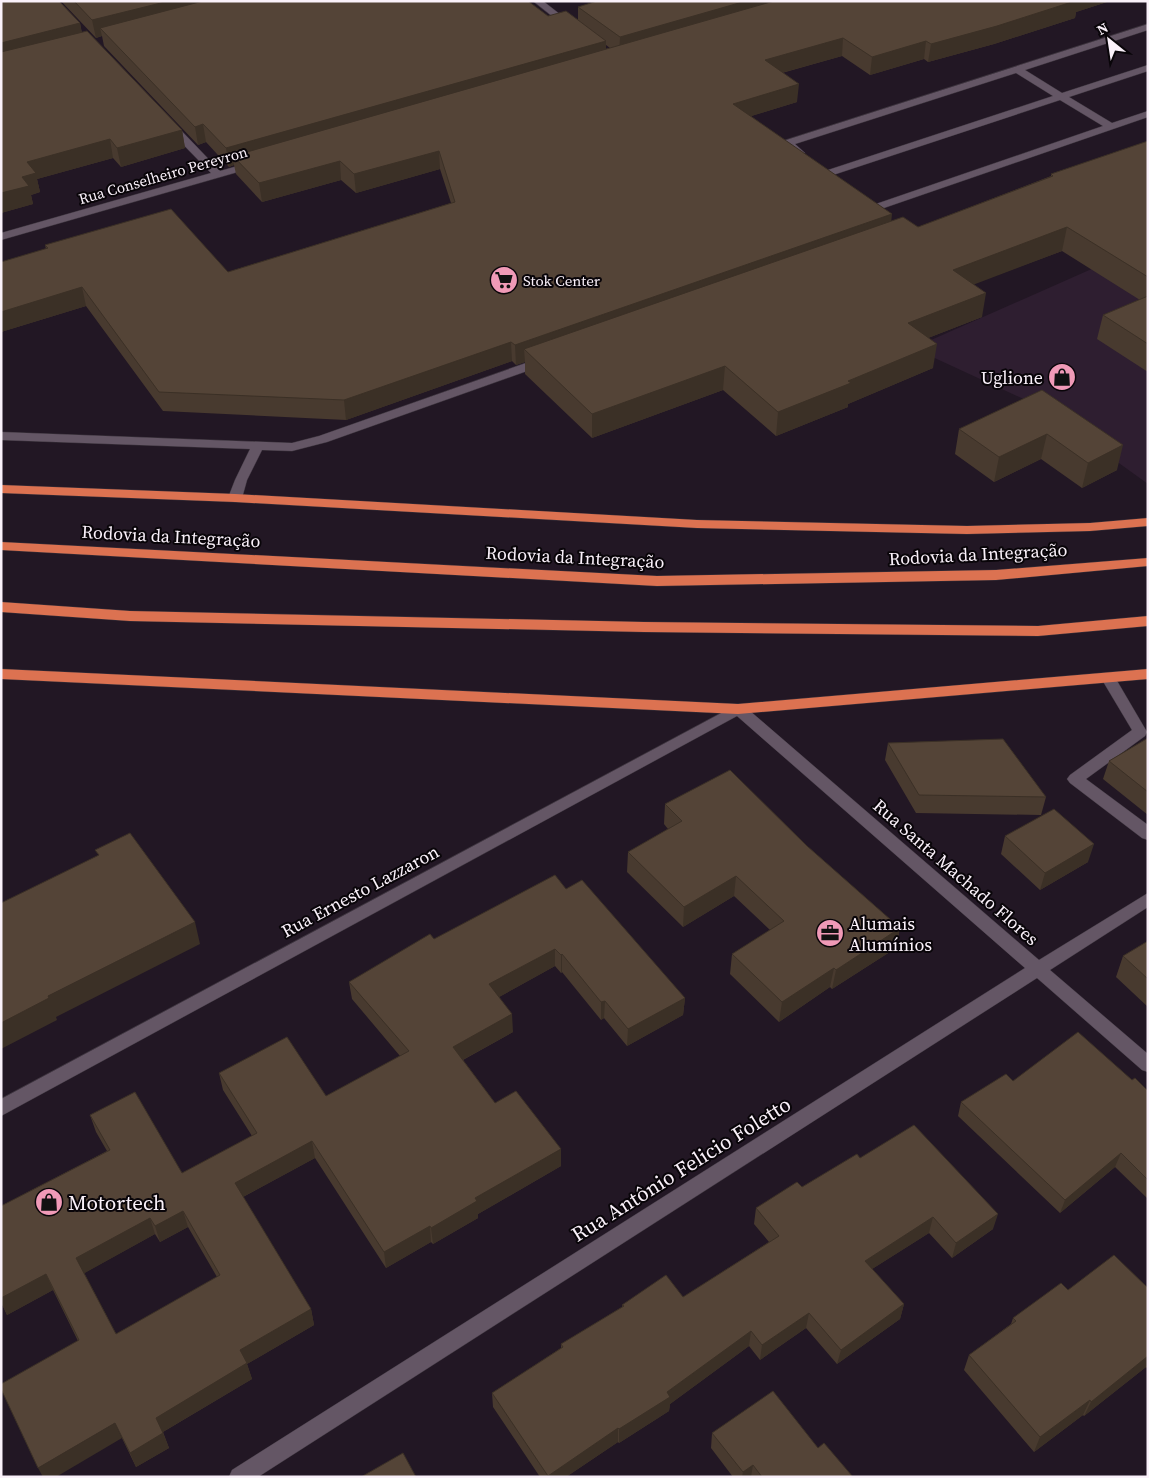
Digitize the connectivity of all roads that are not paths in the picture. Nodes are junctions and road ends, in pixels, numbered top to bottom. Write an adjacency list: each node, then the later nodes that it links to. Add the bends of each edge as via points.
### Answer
1 (537, 1): 3 (street)
2 (1148, 27): 5 (street)
3 (577, 31)
4 (1148, 68): 6 (street)
5 (1018, 70): 6 (street); 10 (street, via 787,143)
6 (1061, 96): 9 (street); 13 (street, via 825,170)
7 (1148, 114): 9 (street)
8 (165, 119): 12 (street)
9 (1111, 127): 14 (street, via 873,204)
10 (808, 158)
11 (265, 161): 12 (street, Rua Conselheiro Pereyron)
12 (218, 175): 15 (street, Rua Conselheiro Pereyron)
13 (845, 184)
14 (890, 216)
15 (1, 237)
16 (558, 356): 18 (street, via 323,439 292,447)
17 (1, 436): 18 (street)
18 (258, 446): 20 (street)
19 (1, 489): 20 (highway)
20 (235, 498): 21 (highway, via 697,524 967,530)
21 (1148, 522)
22 (1, 546): 23 (highway, Rodovia da Integração, via 657,581 996,575)
23 (1148, 562)
24 (1, 608): 25 (highway, via 130,616 644,627 1038,631)
25 (1148, 621)
26 (1, 674): 29 (highway)
27 (1148, 674): 28 (highway)
28 (1108, 678): 29 (highway); 30 (street, via 1140,732 1075,779)
29 (738, 709): 32 (street, Rua Santa Machado Flores); 34 (street, Rua Ernesto Lazzaron)
30 (1148, 834)
31 (1148, 899): 32 (street, Rua Antônio Felicio Foletto)
32 (1037, 969): 33 (street, Rua Santa Machado Flores); 35 (street, Rua Antônio Felicio Foletto)
33 (1148, 1065)
34 (1, 1108)
35 (239, 1477)

